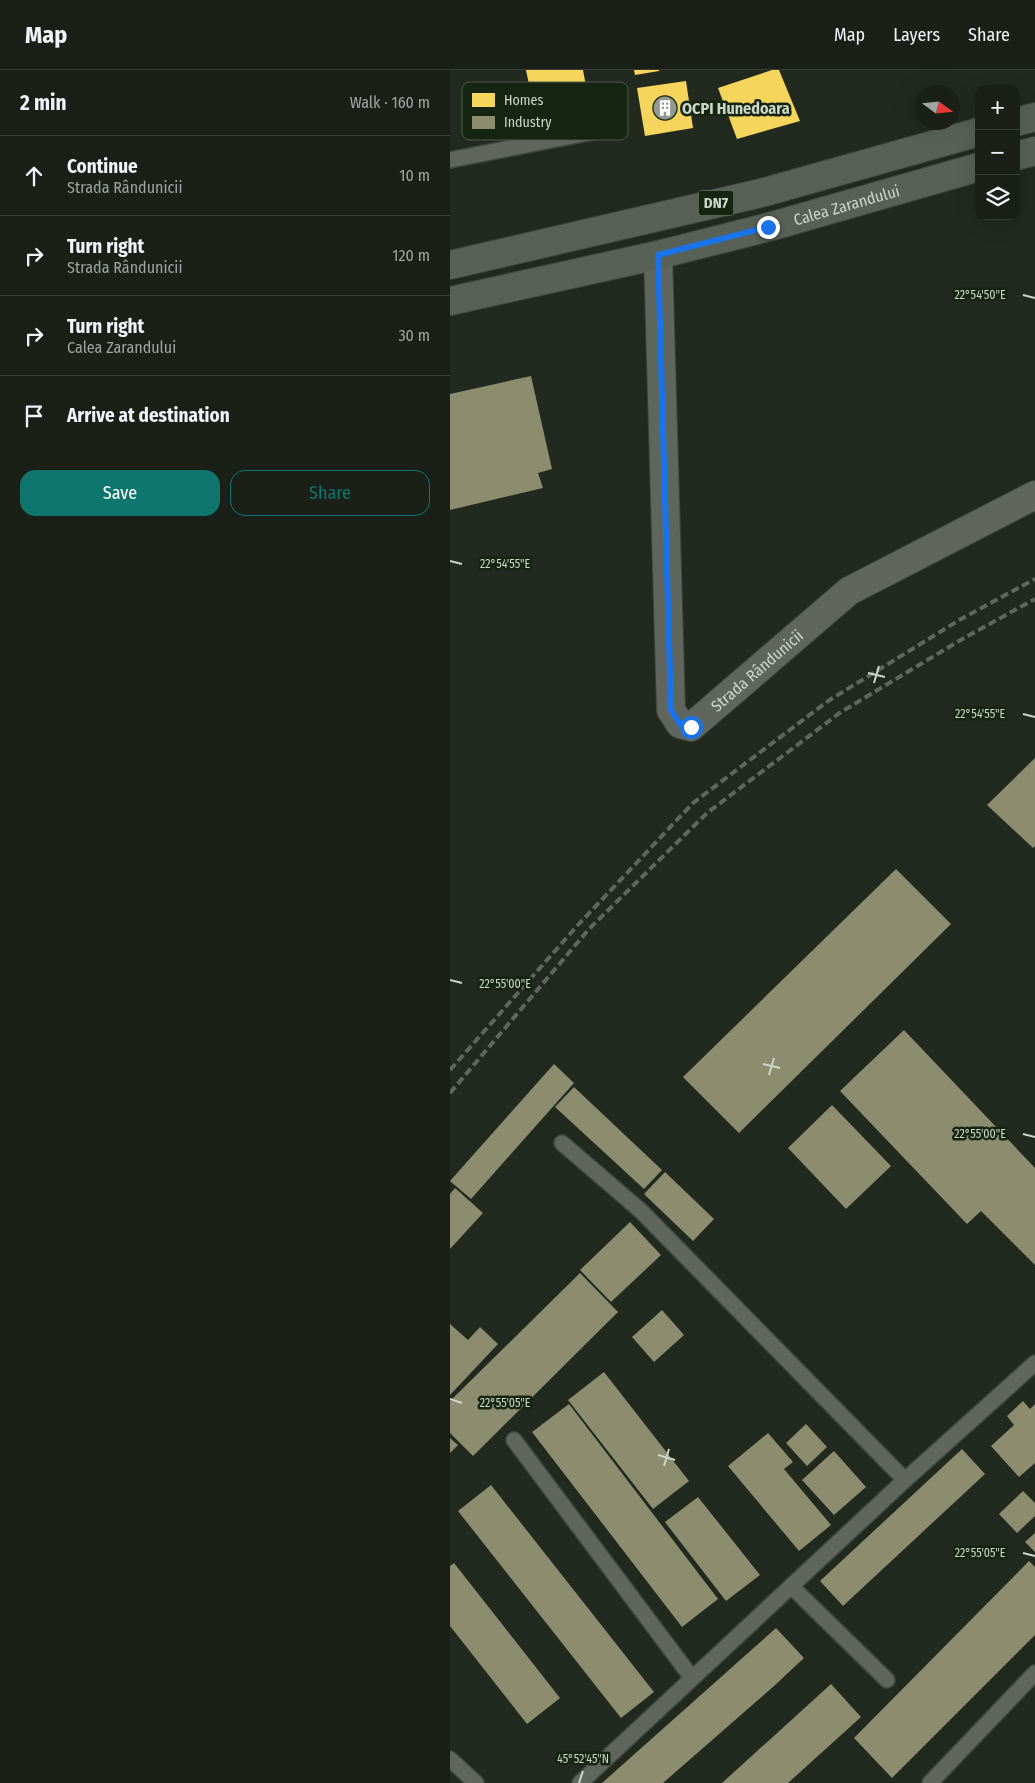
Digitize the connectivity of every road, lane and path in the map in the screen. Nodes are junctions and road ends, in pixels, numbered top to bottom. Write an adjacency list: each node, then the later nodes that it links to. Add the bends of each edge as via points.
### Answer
1 (1035, 117): 2 (main road)
2 (1020, 121)
3 (975, 133): 10 (main road, DN7, via 761,193)
4 (552, 140): 7 (lane)
5 (1035, 151): 6 (main road)
6 (1020, 155)
7 (450, 160)
8 (975, 168): 9 (main road, Calea Zarandului / DN7)
9 (658, 255): 11 (main road, Calea Zarandului / DN7); 12 (street, Strada Rândunicii, via 671,710 680,724 691,727 849,592)
10 (450, 265)
11 (450, 301)
12 (1035, 495)
13 (562, 1143): 16 (lane, via 641,1211)
14 (1035, 1363): 16 (lane)
15 (514, 1440): 19 (lane)
16 (905, 1480): 17 (lane)
17 (791, 1586): 19 (lane); 20 (lane)
18 (1035, 1673): 24 (lane)
19 (692, 1678): 23 (lane)
20 (887, 1680)
21 (450, 1759): 22 (lane)
22 (476, 1783)
23 (580, 1783)
24 (930, 1783)

